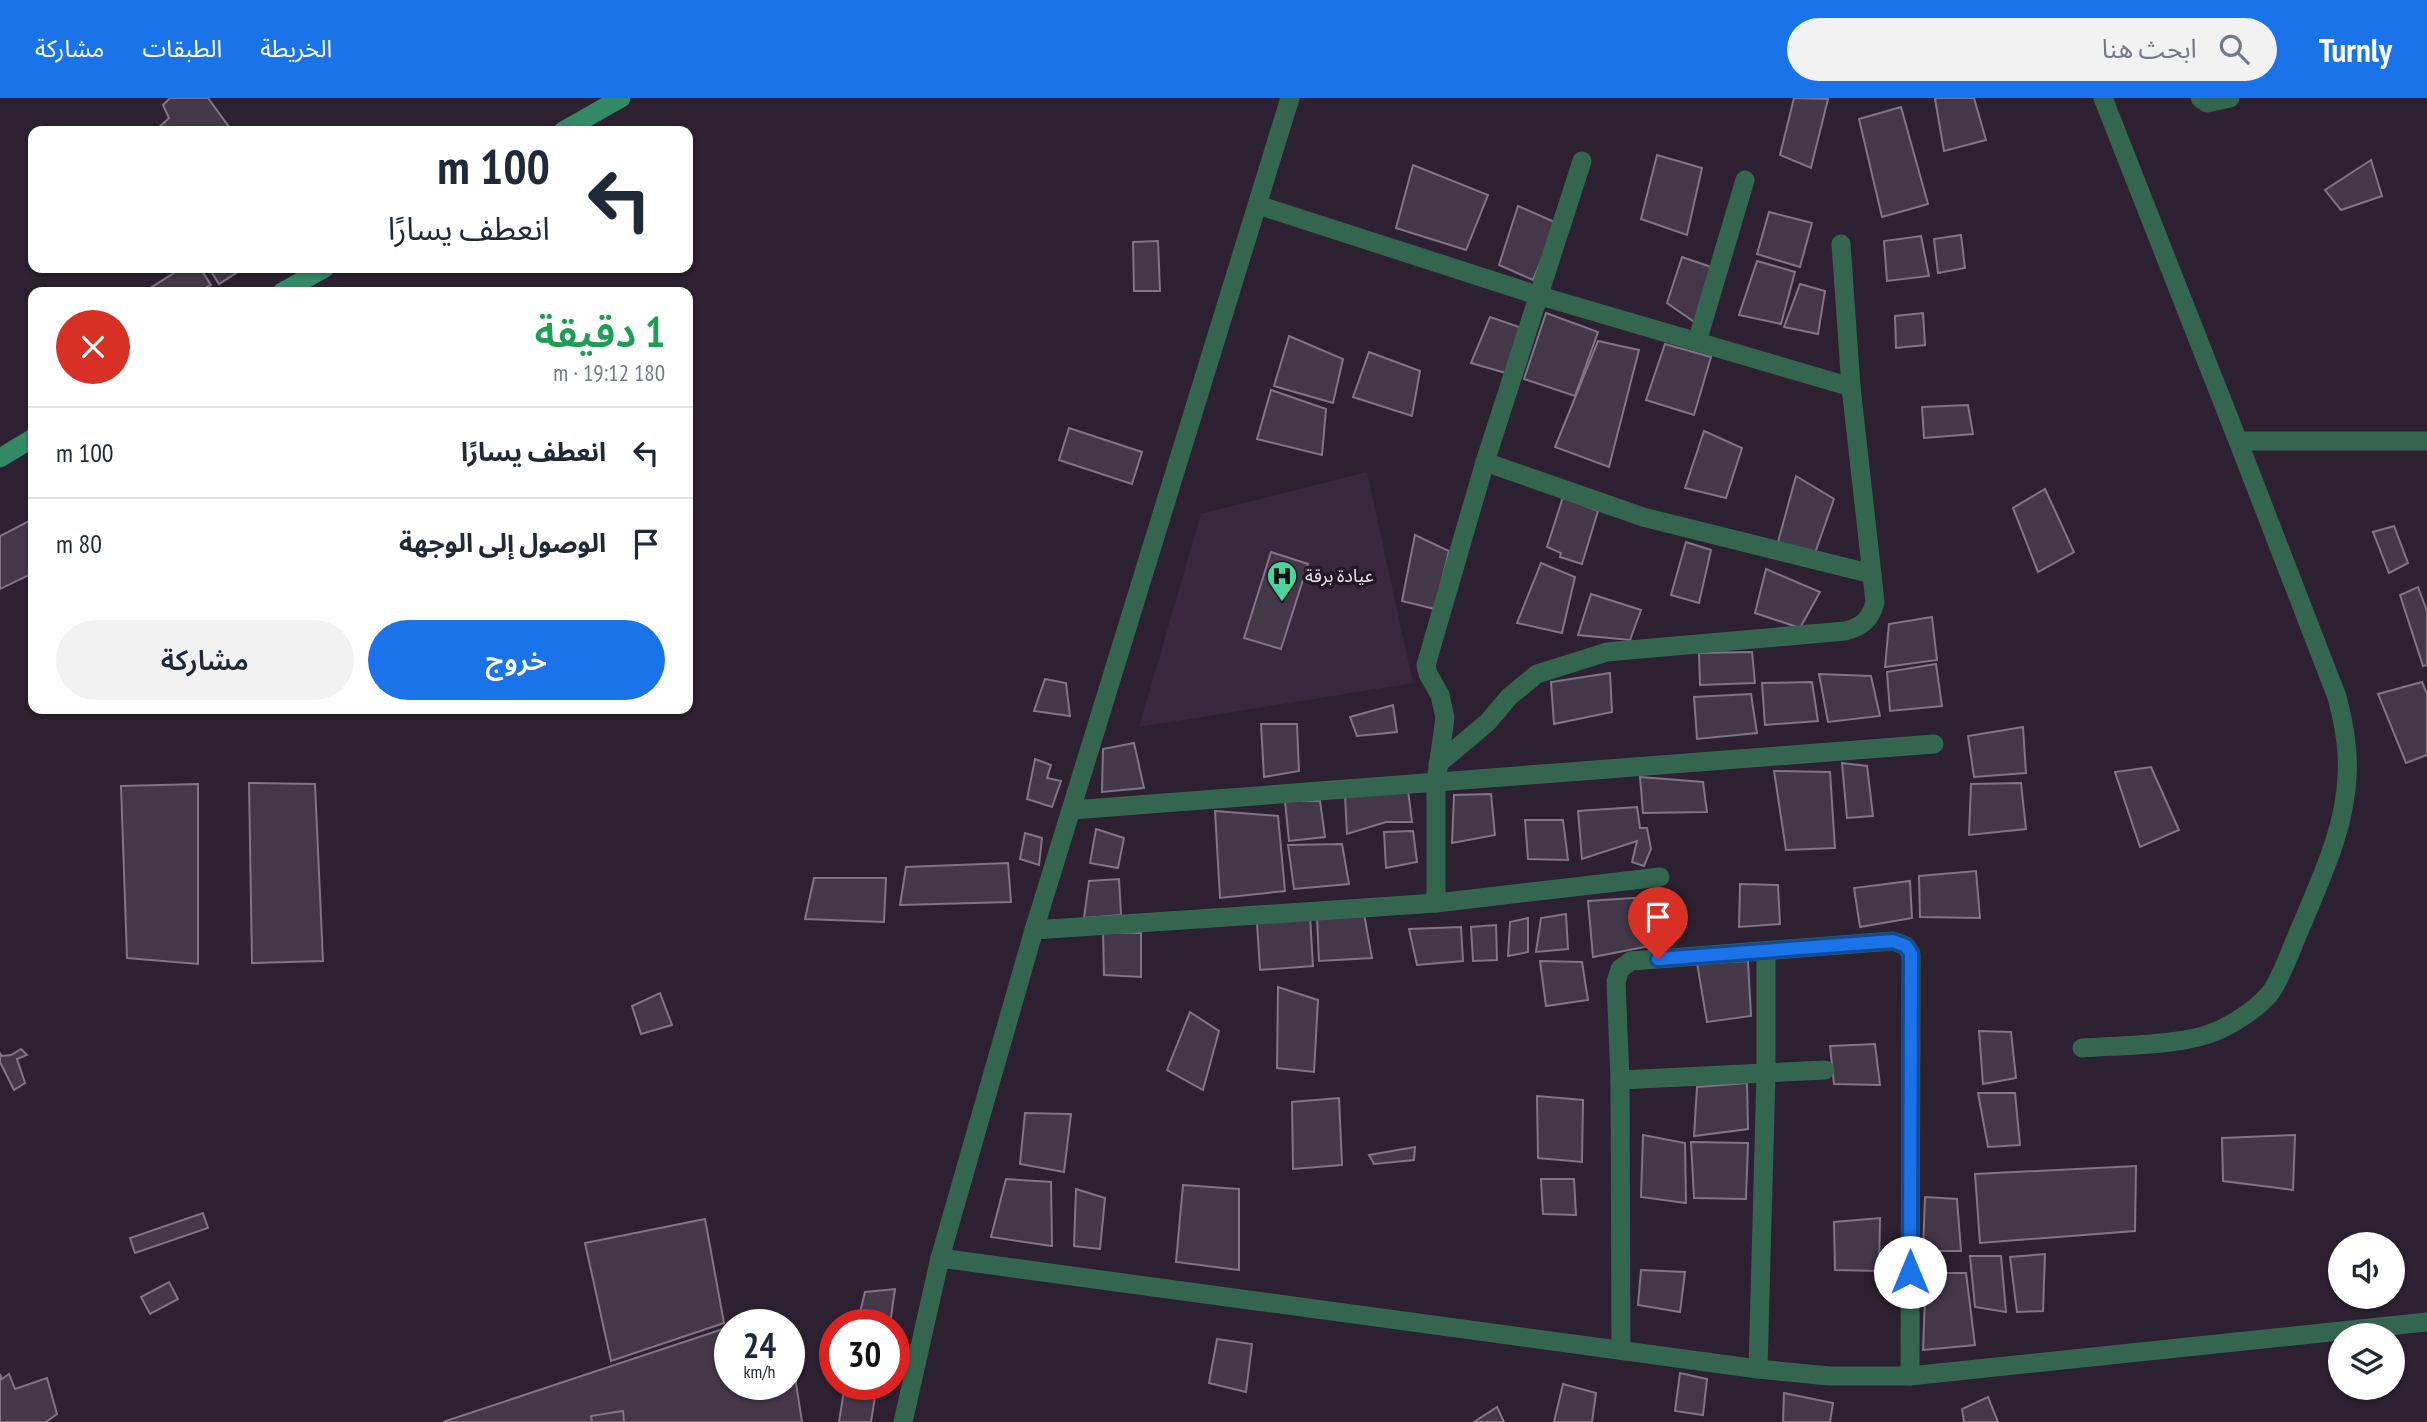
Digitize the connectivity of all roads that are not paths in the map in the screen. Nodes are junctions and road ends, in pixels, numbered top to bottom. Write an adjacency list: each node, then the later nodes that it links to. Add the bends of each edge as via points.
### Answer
1 (621, 98): 6 (main road)
2 (1290, 98): 9 (street)
3 (2103, 98): 17 (street)
4 (2200, 98): 5 (street, via 2207,103)
5 (2230, 98)
6 (572, 126)
7 (1582, 161): 13 (street)
8 (1745, 180): 14 (street)
9 (1258, 205): 13 (street); 24 (street)
10 (1841, 244): 15 (street)
11 (316, 273): 12 (main road)
12 (291, 287)
13 (1537, 295): 14 (street); 20 (street)
14 (1697, 342): 15 (street)
15 (1851, 387): 21 (street)
16 (28, 441): 19 (main road)
17 (2238, 441): 18 (street); 29 (street, via 2337,697 2347,750 2343,814 2291,950 2270,992 2250,1010 2197,1038)
18 (2427, 441)
19 (0, 458)
20 (1485, 462): 21 (street, via 1643,517); 23 (street, via 1426,665 1444,705)
21 (1872, 574): 23 (street, via 1875,602 1859,628 1607,652 1536,674)
22 (1934, 744): 23 (street)
23 (1437, 773): 24 (street); 26 (street)
24 (1072, 810): 27 (street)
25 (1660, 877): 26 (street)
26 (1436, 903): 27 (street)
27 (1034, 930): 33 (street)
28 (1766, 951): 31 (street); 32 (street, via 1625,964 1616,982); 37 (street, via 1893,941 1906,946 1911,954)
29 (2082, 1048)
30 (1825, 1070): 31 (street)
31 (1766, 1074): 32 (street); 36 (street)
32 (1620, 1080): 35 (street)
33 (940, 1258): 35 (street); 38 (street)
34 (2427, 1322): 37 (street)
35 (1621, 1349): 36 (street)
36 (1758, 1369): 37 (street, via 1829,1376)
37 (1910, 1376)
38 (903, 1422)

